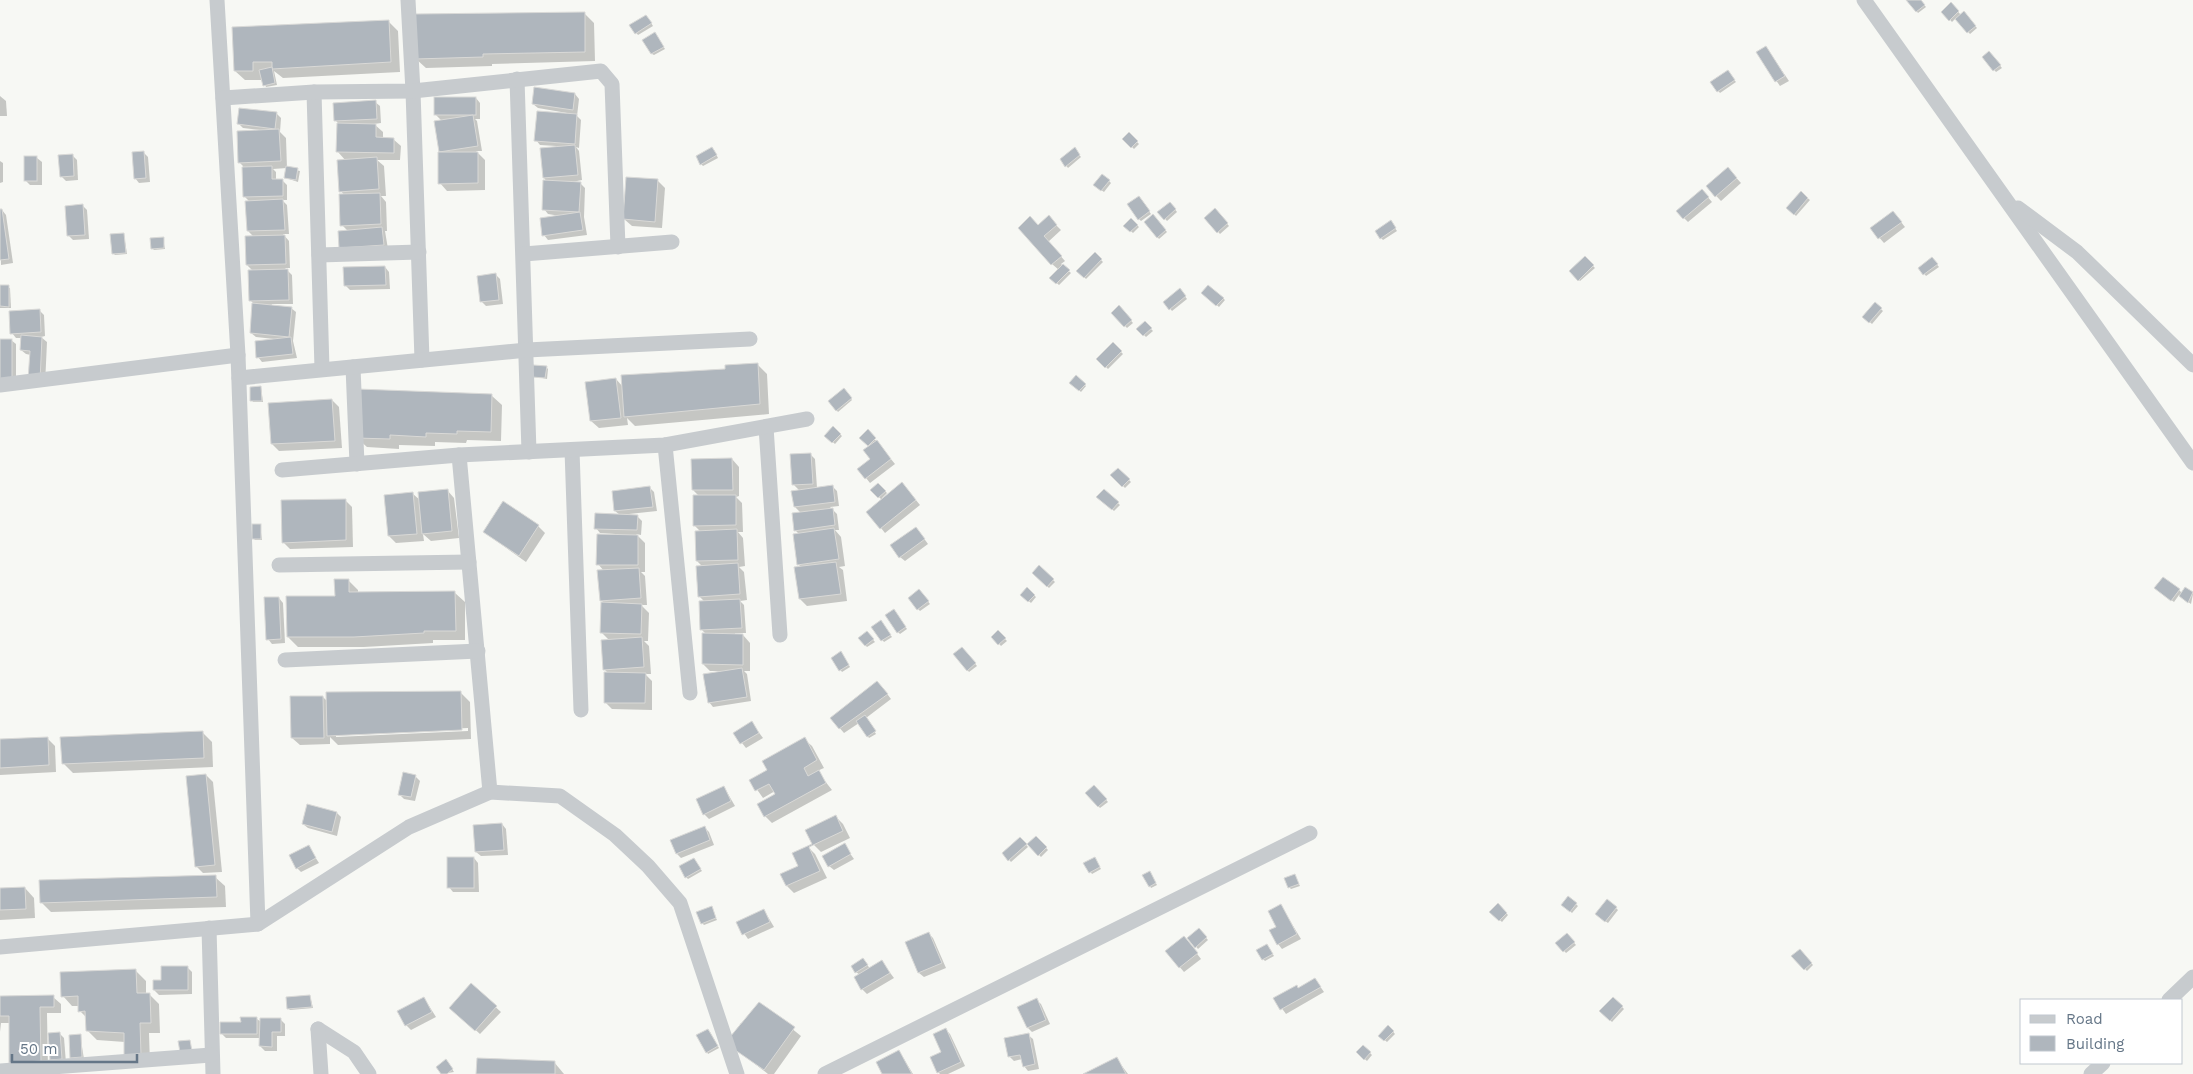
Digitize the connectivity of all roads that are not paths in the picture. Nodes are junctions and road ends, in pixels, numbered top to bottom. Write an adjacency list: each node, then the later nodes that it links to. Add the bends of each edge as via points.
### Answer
1 (217, 0): 7 (street)
2 (408, 0): 5 (street)
3 (1864, 0): 8 (street)
4 (517, 79): 5 (street); 10 (street, via 601,71 612,84); 12 (street)
5 (413, 91): 6 (street); 11 (street)
6 (314, 92): 7 (street); 13 (street)
7 (223, 98): 16 (street)
8 (2010, 203): 18 (street, via 2077,252); 30 (street)
9 (672, 242): 10 (street)
10 (618, 246): 12 (street)
11 (419, 252): 13 (street); 17 (street)
12 (524, 254): 15 (street)
13 (319, 255): 20 (street)
14 (750, 339): 15 (street)
15 (527, 350): 17 (street); 27 (street)
16 (238, 355): 21 (street); 22 (street)
17 (422, 360): 19 (street)
18 (2193, 365)
19 (353, 366): 20 (street); 29 (street)
20 (322, 369): 21 (street)
21 (239, 378): 41 (street)
22 (0, 385)
23 (807, 419): 24 (street)
24 (766, 427): 25 (street); 34 (street)
25 (665, 445): 26 (street); 37 (street)
26 (572, 450): 27 (street); 38 (street)
27 (529, 452): 28 (street)
28 (459, 455): 29 (street); 32 (street)
29 (357, 464): 31 (street)
30 (2193, 464)
31 (282, 470)
32 (469, 562): 33 (street); 35 (street)
33 (279, 565)
34 (780, 635)
35 (478, 651): 36 (street); 39 (street)
36 (285, 660)
37 (690, 693)
38 (581, 710)
39 (490, 792): 41 (street, via 409,827); 52 (street, via 560,796 615,835 648,866 680,903)
40 (1310, 834): 53 (street)
41 (258, 924): 42 (street)
42 (209, 928): 43 (street); 46 (street)
43 (0, 947)
44 (2193, 977): 45 (street)
45 (2170, 999)
46 (211, 1055): 48 (street); 49 (street)
47 (2102, 1064): 54 (street)
48 (0, 1071)
49 (212, 1074)
50 (321, 1074): 51 (street, via 318,1029 354,1052)
51 (368, 1074)
52 (737, 1074)
53 (825, 1074)
54 (2092, 1074)

